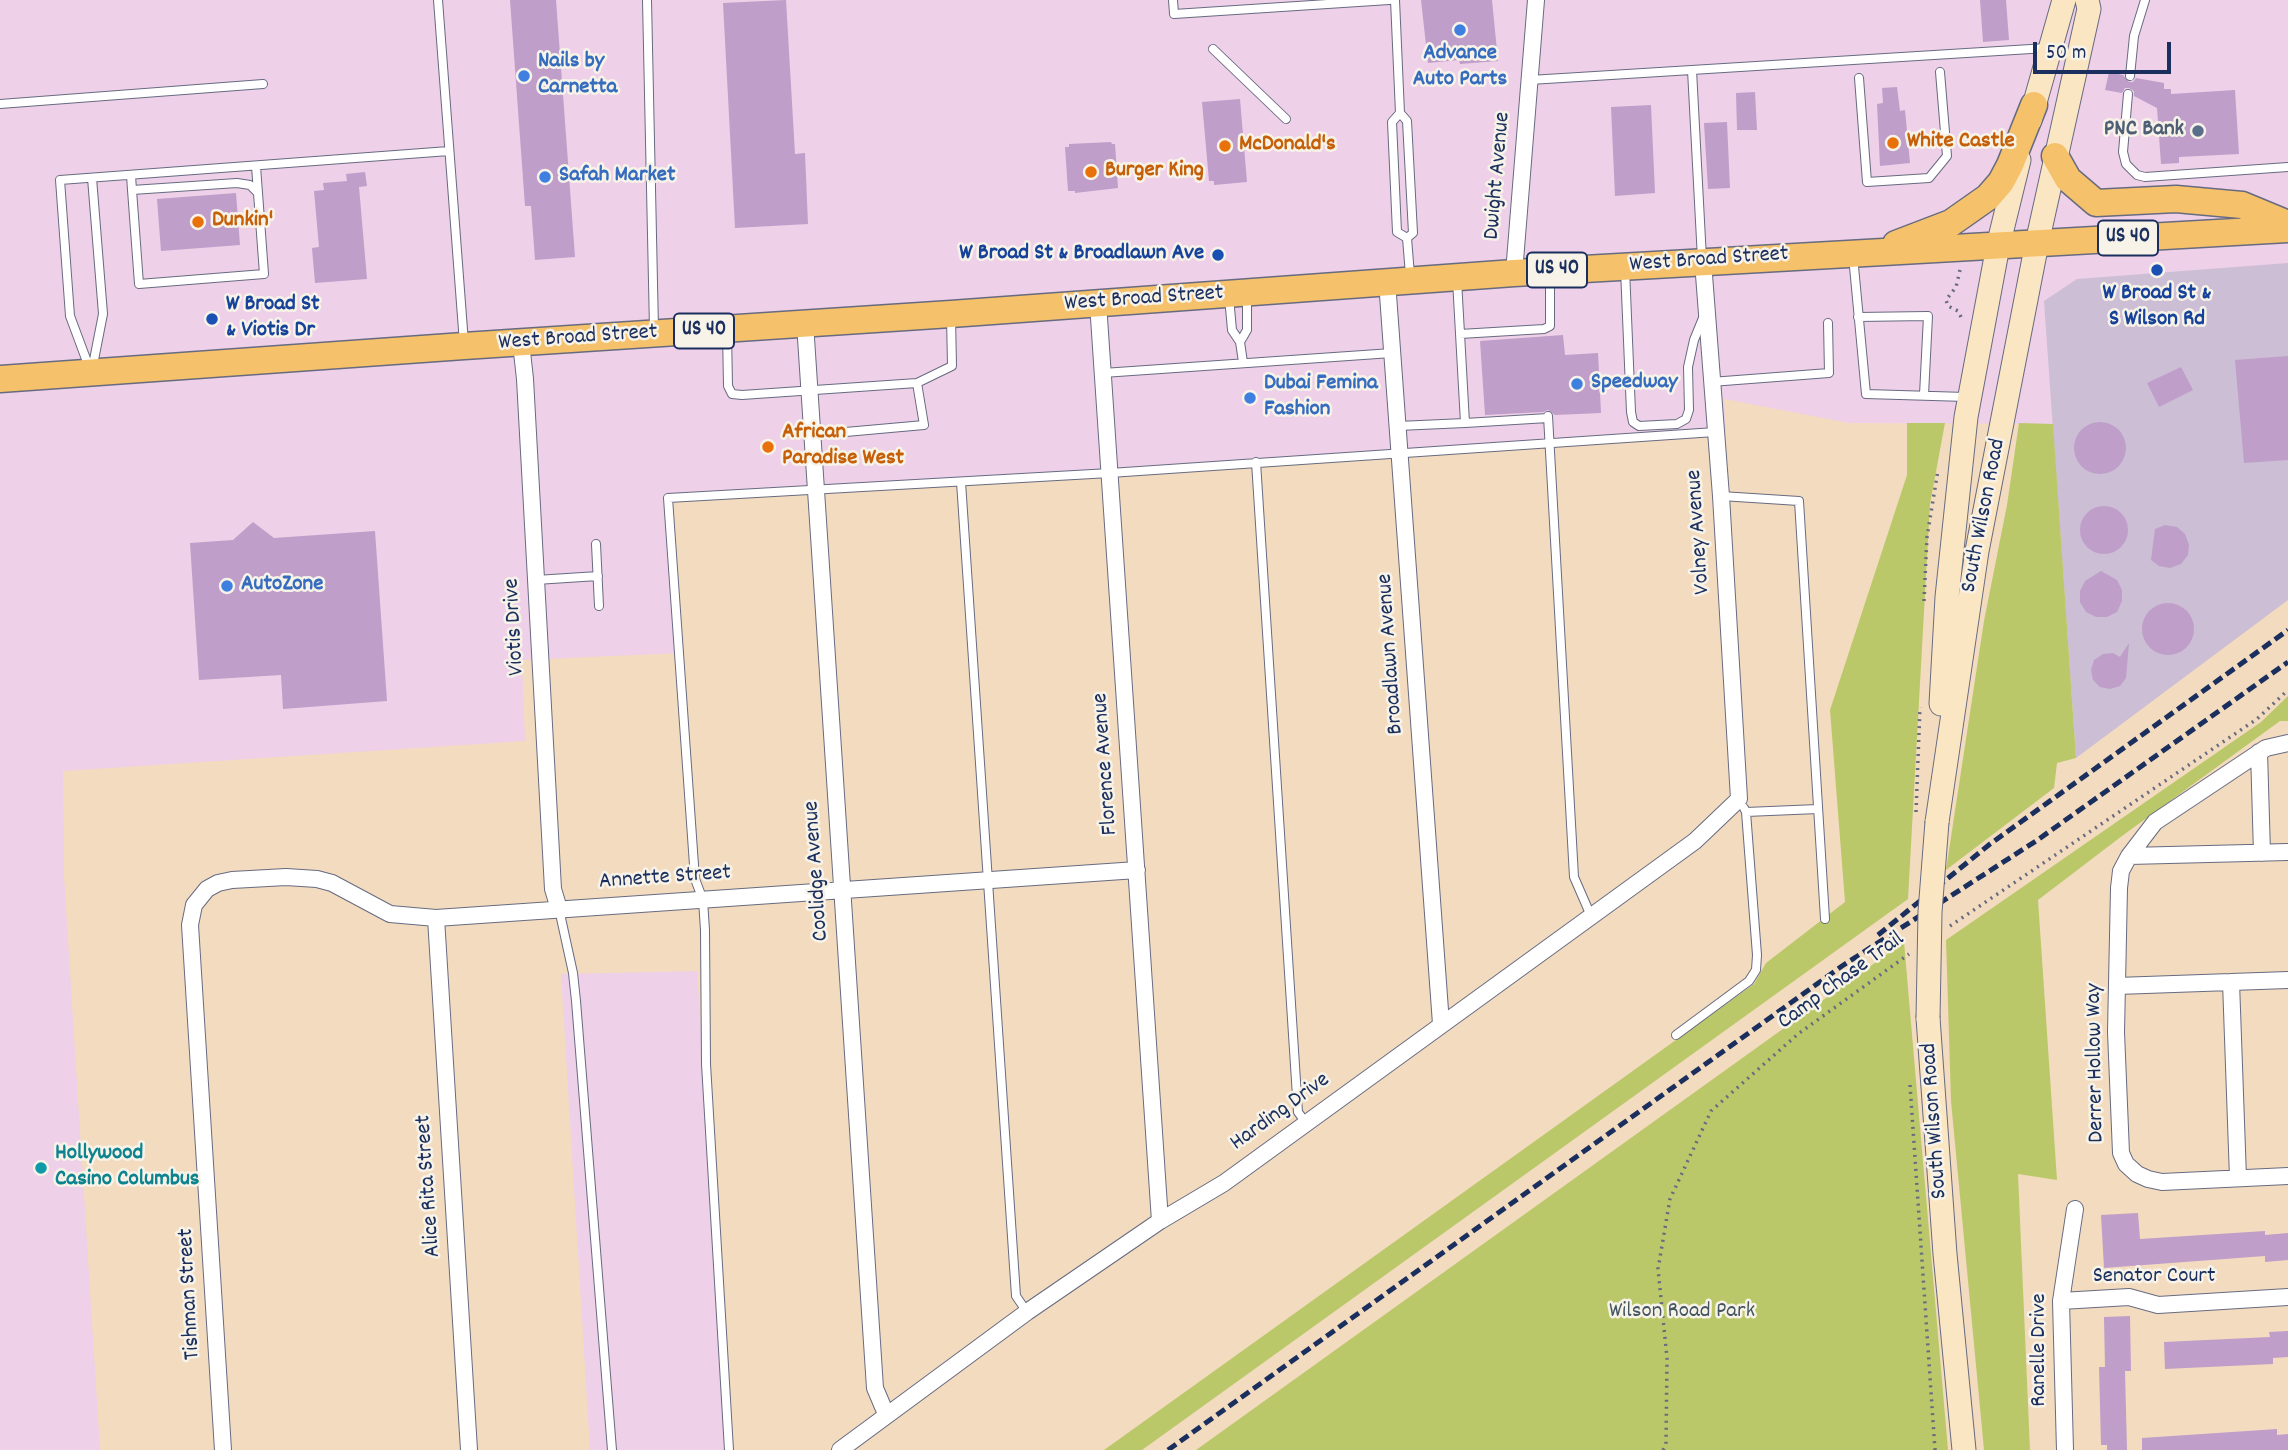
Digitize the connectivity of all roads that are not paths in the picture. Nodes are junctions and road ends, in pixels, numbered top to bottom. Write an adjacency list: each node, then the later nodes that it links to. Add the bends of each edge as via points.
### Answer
1 (438, 0): 23 (lane)
2 (647, 0): 50 (lane)
3 (1173, 0): 4 (lane, via 1174,14)
4 (1389, 0)
5 (1395, 0): 21 (lane)
6 (1536, 0): 16 (street, Dwight Avenue)
7 (2064, 0): 10 (main road, South Wilson Road)
8 (2087, 0): 24 (main road, South Wilson Road, via 2089,9)
9 (2145, 0): 14 (lane, via 2134,36)
10 (2049, 47): 12 (lane); 20 (main road, South Wilson Road)
11 (1213, 49): 22 (lane)
12 (1692, 70): 16 (lane); 36 (lane)
13 (1940, 72): 15 (lane, via 1947,156 1929,178 1892,181 1867,182)
14 (2130, 76)
15 (1859, 78)
16 (1530, 80): 39 (street, Dwight Avenue)
17 (264, 84): 19 (lane)
18 (2128, 94): 26 (lane, via 2123,152 2126,164 2137,175)
19 (0, 104)
20 (2034, 105): 34 (main road, South Wilson Road); 35 (main road, via 2010,165 1989,197 1951,223)
21 (1400, 113): 32 (lane, via 1407,121 1413,233); 32 (lane, via 1392,122 1397,232)
22 (1286, 119)
23 (449, 151): 25 (lane); 54 (lane)
24 (2055, 156): 31 (main road, via 2068,179 2096,203 2176,199 2242,205); 33 (main road, South Wilson Road)
25 (256, 166): 27 (lane); 30 (lane)
26 (2288, 167)
27 (131, 175): 28 (lane); 29 (lane)
28 (92, 178): 57 (lane, via 103,314); 57 (lane, via 60,180 70,316)
29 (132, 190): 30 (lane, via 237,183); 30 (lane, via 139,284 264,274)
30 (258, 194)
31 (2288, 226): 33 (main road, West Broad Street / US 40)
32 (1408, 238): 41 (lane)
33 (2037, 243): 34 (main road, West Broad Street / US 40); 82 (main road, South Wilson Road, via 1977,551)
34 (1998, 246): 35 (main road, West Broad Street / US 40); 64 (main road, South Wilson Road)
35 (1863, 253): 36 (main road, West Broad Street / US 40); 46 (lane)
36 (1703, 262): 37 (main road, West Broad Street / US 40); 44 (street, Volney Avenue)
37 (1625, 266): 38 (main road, West Broad Street / US 40); 44 (lane, via 1633,422 1639,426 1677,424 1686,419 1693,340)
38 (1550, 270): 39 (main road, West Broad Street / US 40); 51 (lane, via 1551,318 1544,333)
39 (1514, 272): 40 (main road, West Broad Street / US 40)
40 (1457, 276): 41 (main road, West Broad Street / US 40); 51 (lane)
41 (1399, 281): 42 (main road, West Broad Street / US 40); 55 (street, Broadlawn Avenue)
42 (1238, 293): 43 (main road, West Broad Street / US 40); 52 (lane, via 1232,330); 52 (lane, via 1247,330)
43 (1098, 303): 45 (main road, West Broad Street / US 40); 58 (street, Florence Avenue)
44 (1706, 311): 60 (street, Volney Avenue)
45 (951, 314): 47 (main road, West Broad Street / US 40); 61 (lane, via 952,366)
46 (1858, 317): 63 (lane, via 1866,394); 63 (lane, via 1928,316)
47 (805, 323): 49 (main road, West Broad Street / US 40); 62 (street, Coolidge Avenue)
48 (1828, 323): 60 (lane, via 1829,373)
49 (727, 329): 50 (main road, West Broad Street / US 40); 62 (lane, via 732,394)
50 (654, 334): 53 (main road, West Broad Street / US 40)
51 (1460, 334): 65 (lane)
52 (1240, 342): 56 (lane)
53 (521, 343): 54 (main road, West Broad Street / US 40); 78 (street, Viotis Drive)
54 (464, 346): 57 (main road, West Broad Street / US 40)
55 (1392, 353): 56 (lane); 66 (street, Broadlawn Avenue)
56 (1243, 362): 58 (lane)
57 (91, 373): 59 (main road, West Broad Street / US 40)
58 (1103, 373): 72 (street, Florence Avenue)
59 (0, 379)
60 (1711, 382): 67 (street, Volney Avenue)
61 (918, 383): 62 (lane); 68 (lane, via 924,425)
62 (810, 391): 68 (street, Coolidge Avenue)
63 (1924, 396): 64 (lane)
64 (1969, 397): 82 (main road, South Wilson Road, via 1947,597)
65 (1465, 423): 66 (lane); 69 (lane, via 1548,417)
66 (1398, 426): 70 (street, Broadlawn Avenue)
67 (1715, 432): 69 (lane); 75 (street, Volney Avenue)
68 (812, 435): 74 (street, Coolidge Avenue)
69 (1549, 442): 70 (lane); 94 (lane, via 1574,877)
70 (1400, 452): 71 (lane); 100 (street, Broadlawn Avenue)
71 (1256, 462): 72 (lane); 102 (lane, via 1298,1112)
72 (1110, 473): 73 (lane); 88 (street, Florence Avenue)
73 (961, 482): 74 (lane); 89 (lane)
74 (816, 490): 91 (street, Coolidge Avenue); 92 (lane, via 668,498 695,879)
75 (1721, 496): 83 (street, Volney Avenue); 84 (lane, via 1799,501)
76 (596, 544): 77 (lane)
77 (598, 576): 78 (lane); 79 (lane)
78 (536, 580): 93 (street, Viotis Drive, via 553,890)
79 (599, 606)
80 (2288, 743): 81 (street, Derrer Hollow Way)
81 (2259, 752): 86 (street); 87 (street, Derrer Hollow Way, via 2155,822)
82 (1940, 791): 116 (main road, South Wilson Road, bridge, via 1930,912 1928,1018)
83 (1743, 805): 84 (lane); 94 (street, Harding Drive); 101 (lane, via 1756,970 1749,981)
84 (1818, 809): 96 (lane)
85 (2288, 852): 86 (street)
86 (2262, 853): 87 (street)
87 (2129, 856): 99 (street, Derrer Hollow Way, via 2119,888)
88 (1137, 870): 89 (street, Annette Street); 106 (street, Florence Avenue)
89 (989, 881): 91 (street, Annette Street); 109 (lane, via 1016,1296)
90 (207, 890): 95 (street, Annette Street, via 232,880 317,879 390,914); 111 (street, Tishman Street, via 194,905 190,925)
91 (842, 891): 92 (street, Annette Street); 110 (street, Coolidge Avenue, via 875,1388)
92 (703, 900): 93 (street, Annette Street); 114 (lane, via 706,1064)
93 (559, 909): 95 (street, Annette Street); 113 (lane, via 576,1001)
94 (1591, 916): 100 (street, Harding Drive)
95 (436, 918): 112 (street, Alice Rita Street)
96 (1825, 919)
97 (2288, 980): 98 (street)
98 (2231, 982): 99 (street); 104 (street)
99 (2118, 986): 104 (street, Derrer Hollow Way, via 2122,1159 2137,1174 2162,1182)
100 (1441, 1024): 102 (street, Harding Drive)
101 (1676, 1035)
102 (1306, 1123): 106 (street, Harding Drive, via 1224,1183)
103 (2288, 1176): 104 (street, Derrer Hollow Way)
104 (2238, 1178)
105 (2076, 1209): 108 (street, Ranelle Drive)
106 (1160, 1221): 109 (street, Harding Drive)
107 (2288, 1297): 108 (street, Senator Court, via 2158,1305 2129,1297)
108 (2061, 1301): 117 (street, Ranelle Drive)
109 (1027, 1312): 110 (street, Harding Drive)
110 (886, 1414): 115 (street, Harding Drive)
111 (223, 1450)
112 (469, 1450)
113 (612, 1450)
114 (729, 1450)
115 (840, 1450)
116 (1964, 1450)
117 (2065, 1450)

